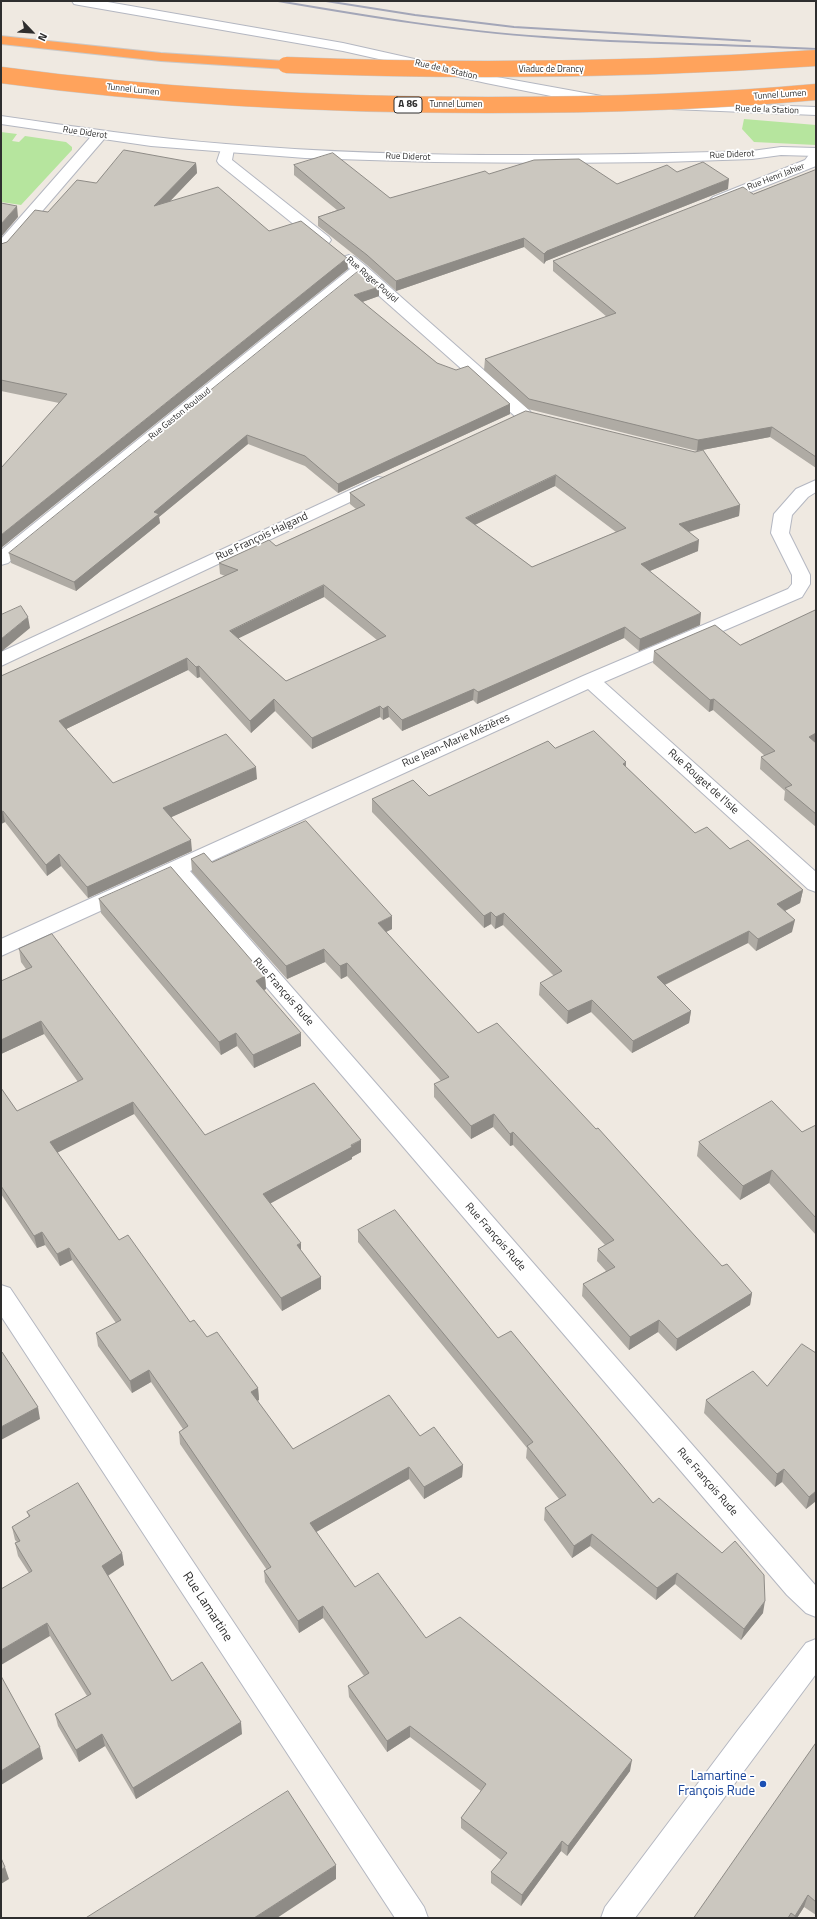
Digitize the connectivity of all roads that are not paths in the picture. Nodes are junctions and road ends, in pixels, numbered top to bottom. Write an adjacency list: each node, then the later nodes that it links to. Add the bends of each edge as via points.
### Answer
1 (79, 1): 6 (street, Rue de la Station, via 342,47 561,94 625,103)
2 (1, 40): 3 (highway, Viaduc de Drancy, bridge, via 286,66 394,70 567,70 729,65)
3 (816, 58)
4 (1, 75): 5 (highway, Tunnel Lumen / A 86, bridge, via 181,94 324,103 431,106 601,105)
5 (816, 92)
6 (816, 111)
7 (1, 120): 8 (street, Rue Diderot)
8 (100, 136): 9 (street, Rue Diderot); 12 (street)
9 (227, 149): 10 (street, Rue Diderot, via 305,154 545,159 672,158 752,155 781,151); 13 (street, Rue Roger Poujol, via 224,161)
10 (816, 154): 11 (street, Rue Henri Jahier, via 811,163)
11 (701, 207)
12 (1, 249)
13 (360, 269): 14 (street, Rue Roger Poujol); 17 (street, Rue Gaston Roulaud)
14 (523, 417)
15 (394, 474): 18 (street, Rue François Halgand)
16 (816, 485): 19 (street, Rue Jean-Marie Mézières, via 802,493 783,514 780,534 801,575 801,584 795,593)
17 (1, 559)
18 (1, 660)
19 (590, 680): 20 (street, Rue Jean-Marie Mézières); 21 (street, Rue Rouget de l'Isle)
20 (176, 868): 22 (street, Rue Jean-Marie Mézières); 24 (street, Rue François Rude, via 797,1586)
21 (816, 884)
22 (1, 948)
23 (1, 1295): 26 (street, Rue Lamartine)
24 (816, 1604)
25 (816, 1652): 27 (street)
26 (413, 1918)
27 (616, 1918)

